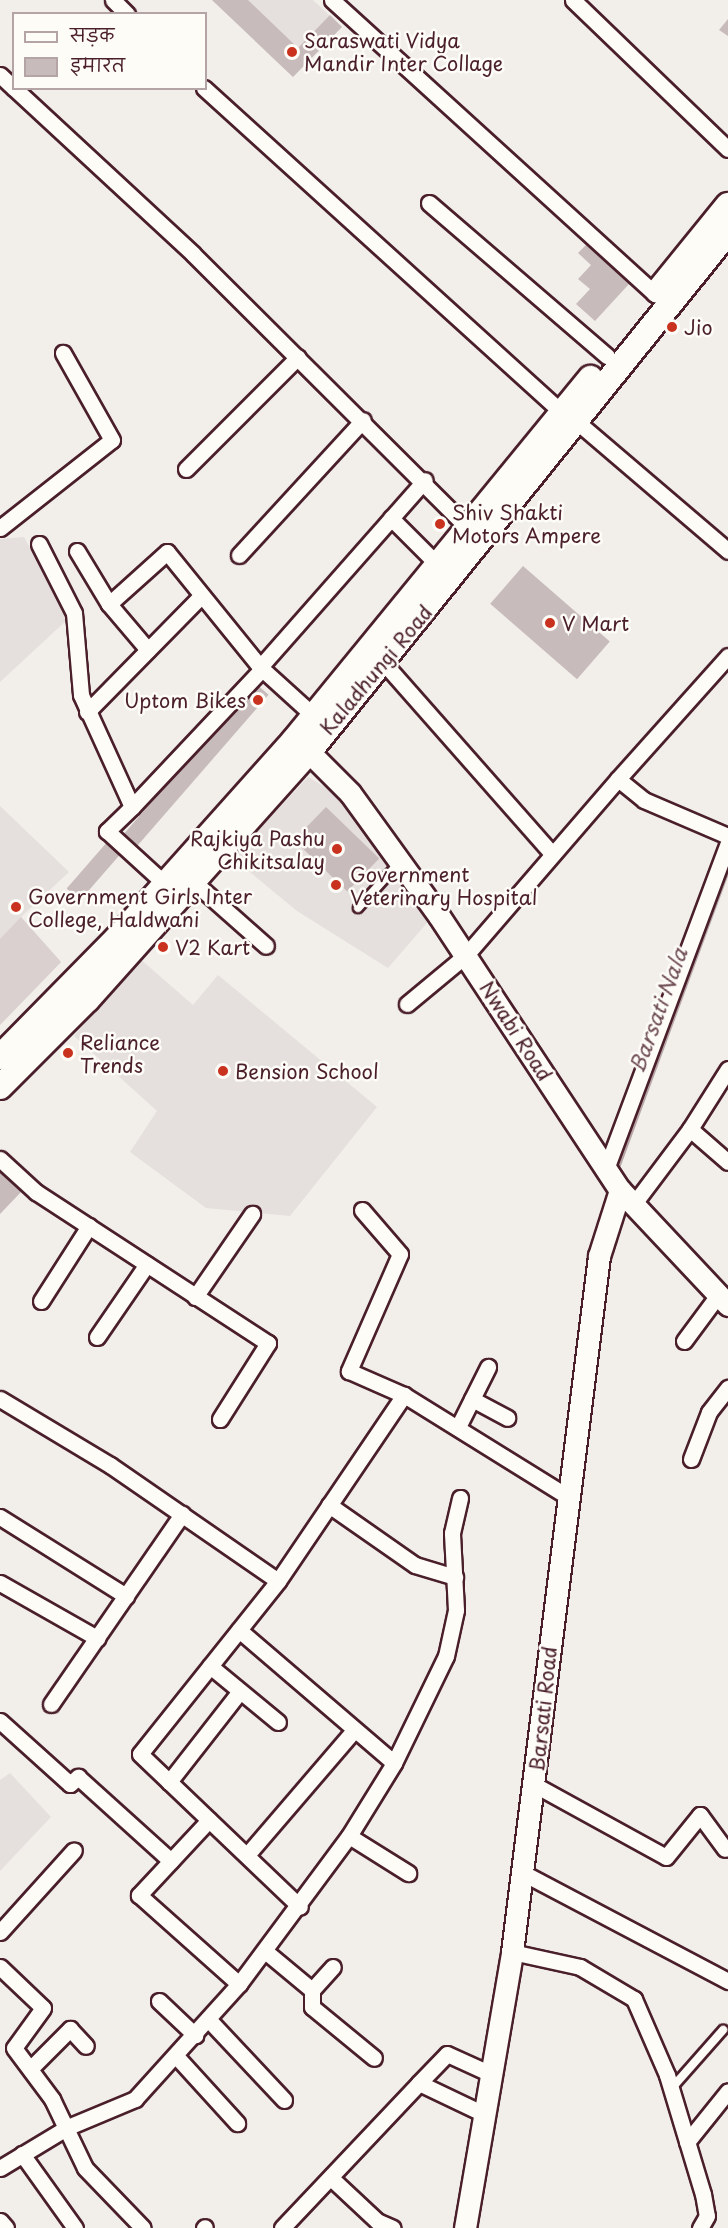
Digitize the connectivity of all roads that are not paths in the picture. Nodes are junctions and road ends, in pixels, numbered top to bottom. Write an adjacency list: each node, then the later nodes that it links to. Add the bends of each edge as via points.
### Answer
1 (113, 0): 4 (street)
2 (332, 0): 13 (street)
3 (573, 0): 9 (street)
4 (125, 12)
5 (0, 75): 6 (street)
6 (12, 86)
7 (16, 90): 16 (street)
8 (206, 90): 17 (street)
9 (728, 149)
10 (429, 203): 15 (street)
11 (728, 205): 13 (main road, Kaladhungi Road)
12 (728, 232): 13 (main road, Kaladhungi Road)
13 (662, 299): 15 (main road, Kaladhungi Road); 17 (main road, Kaladhungi Road)
14 (63, 353): 22 (street, via 112,440)
15 (607, 356): 17 (main road, Kaladhungi Road)
16 (298, 357): 18 (street); 19 (street)
17 (569, 417): 23 (main road, Kaladhungi Road); 26 (street); 33 (main road, Kaladhungi Road)
18 (363, 420): 20 (street); 27 (street)
19 (186, 469)
20 (425, 480): 21 (street); 23 (street)
21 (391, 518): 28 (street); 34 (street)
22 (0, 528)
23 (468, 528): 28 (main road, Kaladhungi Road)
24 (39, 544): 35 (street, via 74,613 81,695)
25 (77, 551): 30 (street)
26 (728, 551)
27 (239, 555)
28 (438, 565): 36 (main road, Kaladhungi Road)
29 (201, 596): 30 (street, via 166,552); 31 (street); 34 (street)
30 (109, 604): 31 (street)
31 (148, 650): 35 (street)
32 (728, 656): 38 (street)
33 (383, 662): 37 (main road, Kaladhungi Road); 42 (street)
34 (261, 668): 36 (street); 39 (street)
35 (87, 712): 39 (street)
36 (314, 716): 37 (main road, Kaladhungi Road)
37 (301, 746): 43 (street, Nwabi Road, via 350,793); 44 (main road, Kaladhungi Road); 45 (main road, Kaladhungi Road)
38 (618, 779): 40 (street, via 644,800); 42 (street)
39 (132, 807): 45 (street, via 107,831)
40 (728, 836)
41 (728, 843): 56 (street)
42 (552, 854): 48 (street)
43 (400, 862): 46 (lane); 48 (street, Nwabi Road)
44 (194, 882): 47 (street); 52 (main road, Kaladhungi Road)
45 (165, 884): 50 (main road, Kaladhungi Road)
46 (358, 908)
47 (266, 946)
48 (466, 955): 49 (street); 56 (street, Nwabi Road)
49 (408, 1004)
50 (0, 1057)
51 (728, 1069): 53 (street)
52 (0, 1087)
53 (690, 1130): 55 (street); 57 (street)
54 (0, 1159): 60 (street, via 36,1192)
55 (728, 1162)
56 (606, 1169): 57 (street, Nwabi Road)
57 (627, 1198): 63 (street, Nwabi Road); 77 (street, Barsati Road, via 599,1256)
58 (362, 1210): 69 (street, via 400,1254 349,1371)
59 (252, 1214): 62 (street)
60 (89, 1226): 61 (street); 64 (street)
61 (147, 1264): 62 (street); 65 (street)
62 (195, 1297): 73 (street, via 268,1343)
63 (723, 1300): 66 (street)
64 (41, 1301)
65 (98, 1337)
66 (684, 1341)
67 (488, 1367): 71 (street)
68 (728, 1388): 75 (street, via 709,1412)
69 (404, 1395): 74 (street); 78 (street)
70 (0, 1399): 79 (street)
71 (472, 1399): 72 (street); 74 (street)
72 (507, 1418)
73 (220, 1419)
74 (459, 1425): 77 (street, via 500,1459)
75 (690, 1459)
76 (460, 1498): 81 (street, via 452,1533)
77 (570, 1498): 95 (street, Barsati Road)
78 (328, 1505): 81 (street, via 415,1565); 82 (street)
79 (182, 1514): 82 (street); 84 (street)
80 (0, 1517): 84 (street)
81 (455, 1577): 93 (street, via 456,1610 446,1656)
82 (278, 1581): 85 (street)
83 (0, 1583): 86 (street)
84 (126, 1596): 86 (street)
85 (239, 1630): 87 (street); 92 (street)
86 (97, 1638): 89 (street)
87 (210, 1666): 88 (street); 94 (street, via 140,1754)
88 (240, 1691): 91 (street); 94 (street)
89 (51, 1704)
90 (0, 1720): 101 (street, via 70,1784 78,1777)
91 (278, 1722)
92 (354, 1730): 93 (street); 100 (street)
93 (394, 1763): 97 (street)
94 (169, 1782): 96 (street)
95 (535, 1785): 98 (street, via 666,1857 700,1815); 103 (street, Barsati Road)
96 (209, 1820): 100 (street); 101 (street)
97 (349, 1836): 102 (street); 104 (street)
98 (725, 1849)
99 (74, 1850): 105 (street)
100 (247, 1856): 104 (street)
101 (171, 1861): 112 (street, via 139,1895)
102 (408, 1873)
103 (523, 1873): 107 (street, Barsati Road); 111 (street)
104 (300, 1906): 106 (street)
105 (0, 1932)
106 (265, 1951): 112 (street); 113 (street)
107 (512, 1952): 122 (street, Barsati Road); 124 (street, via 580,1967 634,1999)
108 (728, 1963): 111 (street)
109 (0, 1967): 121 (street, via 43,2008 14,2048)
110 (333, 1967): 113 (street)
111 (724, 1979)
112 (239, 1984): 115 (street)
113 (312, 1990): 120 (street, via 312,2007)
114 (159, 2001): 117 (street)
115 (208, 2019): 117 (street); 126 (street)
116 (723, 2030): 124 (lane)
117 (195, 2034): 119 (street)
118 (86, 2046): 121 (street, via 70,2029)
119 (176, 2056): 128 (street); 129 (street, via 135,2099)
120 (374, 2058)
121 (32, 2067): 129 (street)
122 (491, 2074): 123 (street, via 447,2054); 127 (street, Barsati Road)
123 (419, 2084): 127 (street); 133 (street)
124 (671, 2089): 130 (street)
125 (728, 2091): 130 (street)
126 (284, 2100)
127 (484, 2114): 140 (street, Barsati Road)
128 (237, 2123)
129 (68, 2127): 131 (street); 137 (street, via 85,2168)
130 (687, 2142): 141 (street, via 707,2217)
131 (22, 2154): 132 (street); 136 (street)
132 (0, 2168)
133 (331, 2178): 138 (street); 139 (street, via 377,2221)
134 (0, 2221): 135 (street)
135 (6, 2228)
136 (75, 2228)
137 (143, 2228)
138 (282, 2228)
139 (393, 2228)
140 (465, 2228)
141 (700, 2228)

